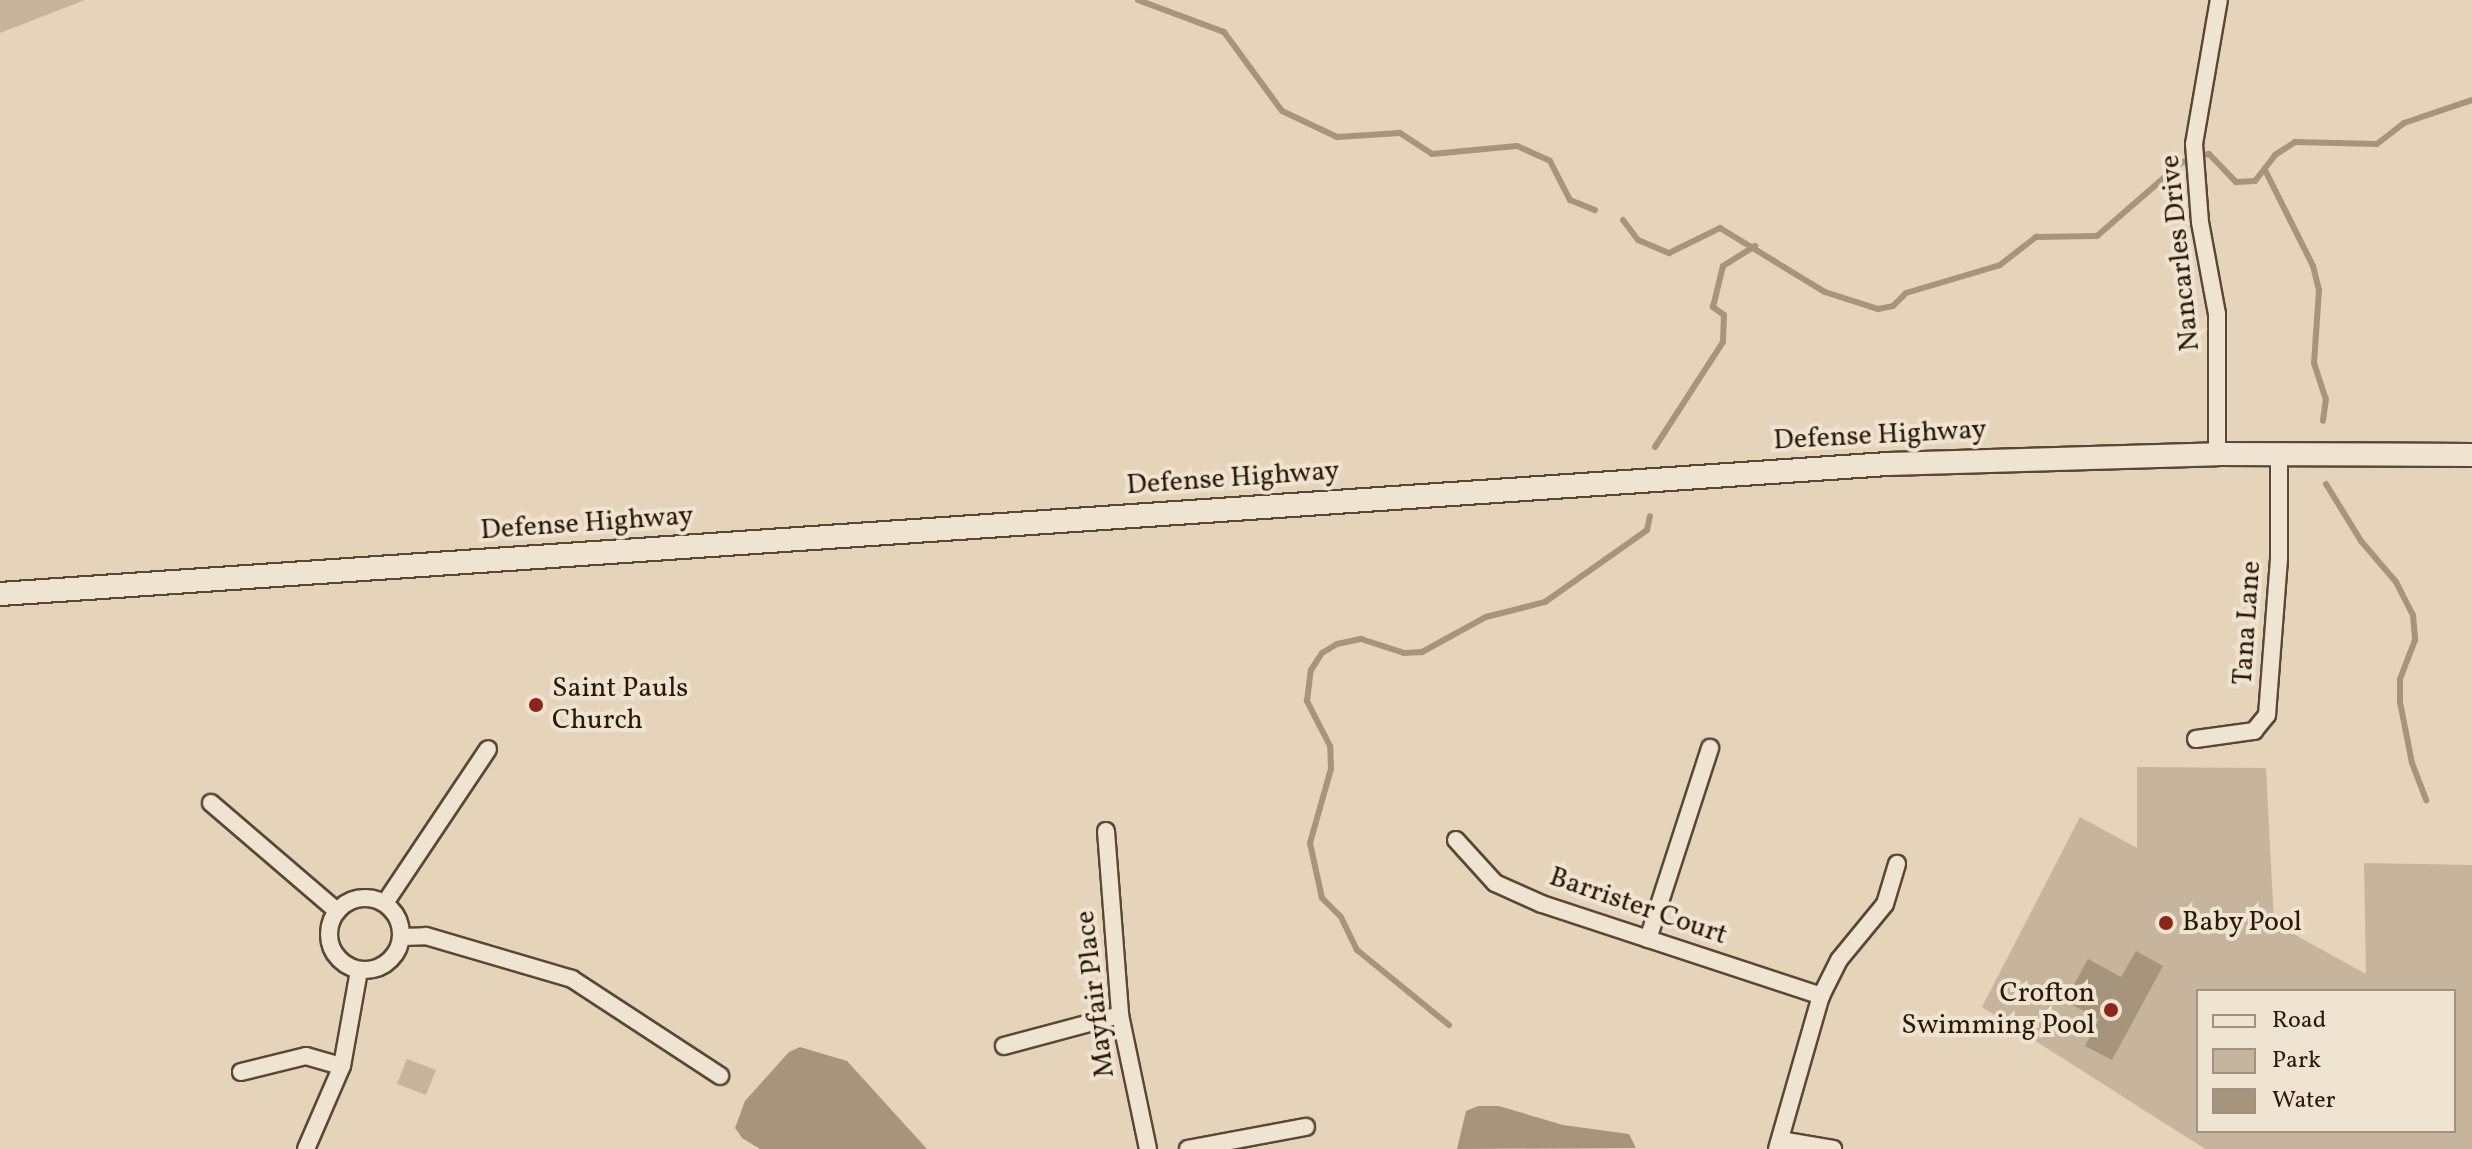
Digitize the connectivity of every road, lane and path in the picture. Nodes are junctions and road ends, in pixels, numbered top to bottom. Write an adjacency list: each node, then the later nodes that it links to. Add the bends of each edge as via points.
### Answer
1 (2219, 0): 2 (street, Nancarles Drive, via 2194,144 2217,314)
2 (2217, 454): 3 (main road, Defense Highway); 5 (main road, Defense Highway, via 1873,465)
3 (2279, 454): 4 (main road, Defense Highway); 6 (street, Tana Lane, via 2279,558 2267,715 2254,731)
4 (2472, 455)
5 (0, 594)
6 (2196, 739)
7 (1710, 748): 16 (street)
8 (488, 749): 13 (street)
9 (211, 803): 14 (street)
10 (1106, 831): 19 (street, Mayfair Place)
11 (1456, 840): 16 (street, Barrister Court, via 1495,883)
12 (1897, 864): 18 (street, via 1885,904 1839,960)
13 (385, 903): 14 (street, via 358,898); 15 (street, via 400,922)
14 (337, 911): 17 (street, via 330,923 332,950 346,966)
15 (402, 937): 17 (street, via 391,960); 23 (street, via 426,936 572,979)
16 (1648, 939): 18 (street, Barrister Court)
17 (359, 971): 21 (street)
18 (1821, 996): 25 (street)
19 (1120, 1015): 20 (street); 27 (street, Mayfair Place)
20 (1004, 1046)
21 (342, 1066): 22 (street, via 306,1056); 26 (street)
22 (241, 1072)
23 (720, 1076)
24 (1306, 1127): 28 (street)
25 (1779, 1144): 29 (street)
26 (306, 1149)
27 (1148, 1149)
28 (1188, 1149)
29 (1833, 1149)

